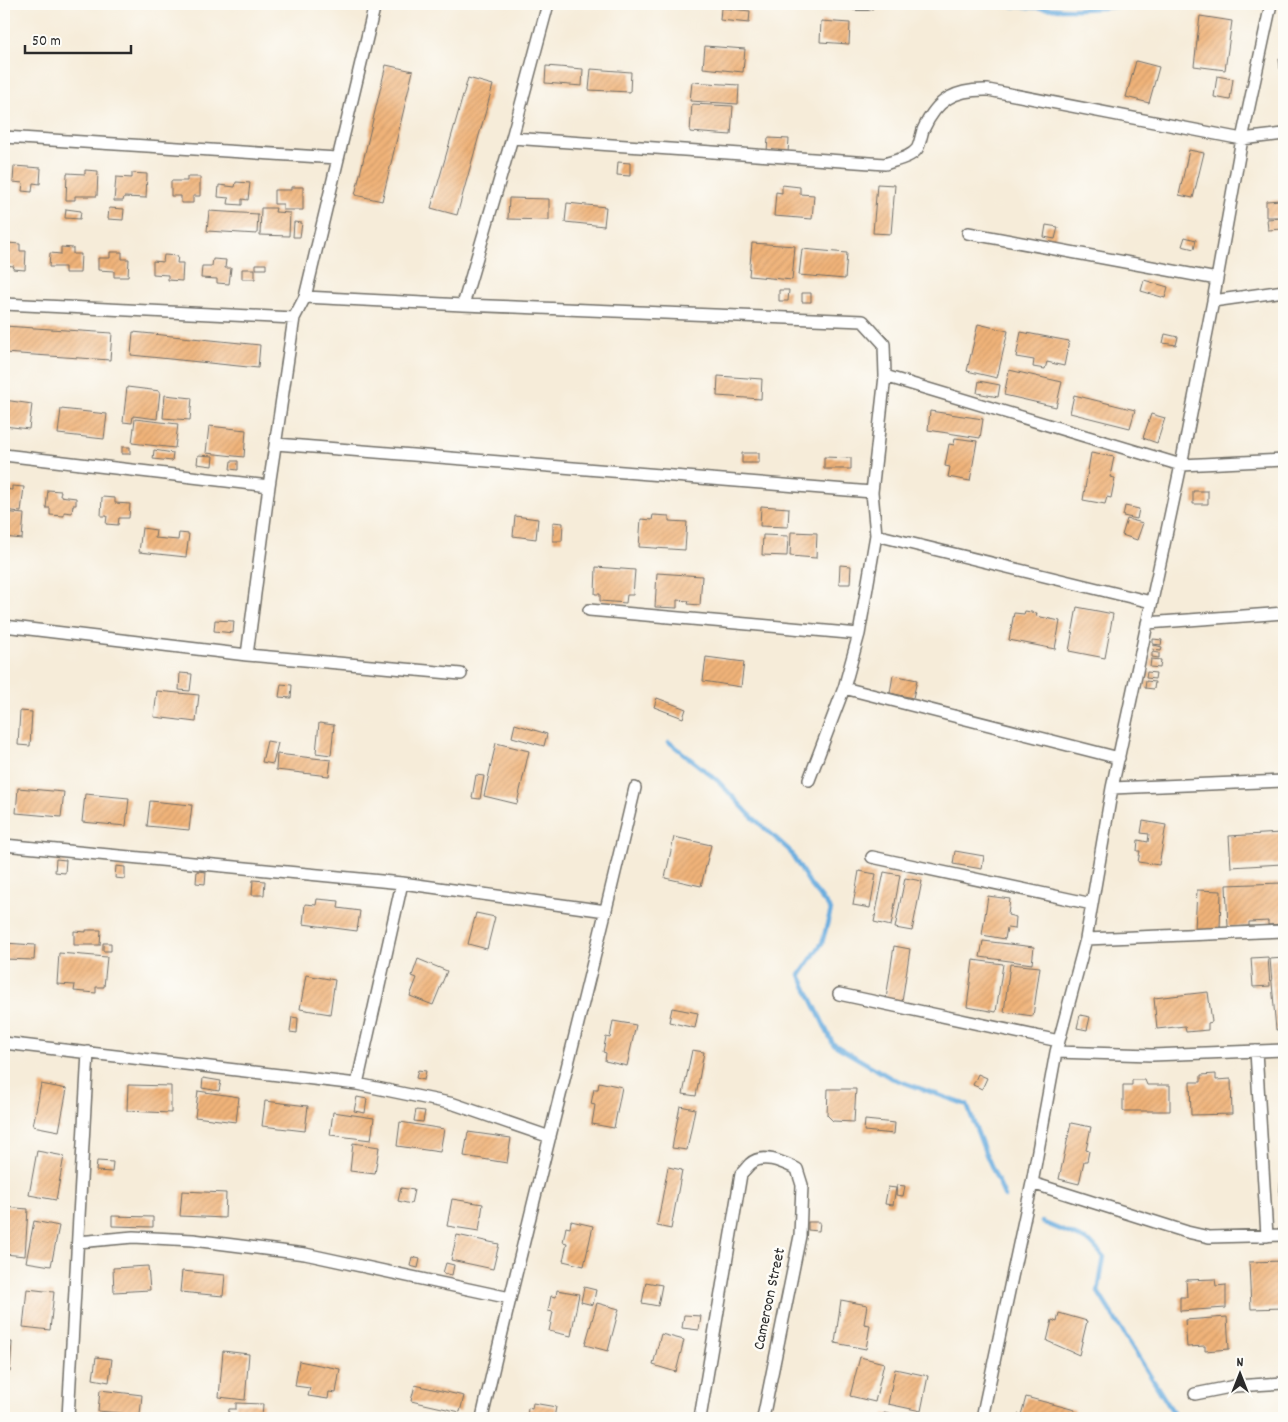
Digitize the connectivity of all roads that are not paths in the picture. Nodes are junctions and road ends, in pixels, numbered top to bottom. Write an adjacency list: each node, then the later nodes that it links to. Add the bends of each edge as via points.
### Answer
1 (375, 4): 10 (street)
2 (548, 4): 8 (street)
3 (856, 4): 4 (street)
4 (868, 4)
5 (1271, 4): 9 (street)
6 (1284, 134): 9 (street)
7 (4, 137): 10 (street)
8 (512, 138): 9 (street, via 885,164 907,156 917,148 929,119 955,94 988,90); 17 (street)
9 (1242, 139): 12 (street)
10 (337, 158): 14 (street)
11 (968, 233): 12 (street)
12 (1217, 279): 15 (street)
13 (1284, 291): 15 (street)
14 (305, 297): 17 (street); 18 (street)
15 (1213, 300): 23 (street)
16 (4, 304): 18 (street)
17 (462, 305): 19 (street, via 863,321 884,344)
18 (294, 318): 20 (street)
19 (885, 376): 23 (street); 25 (street)
20 (276, 444): 24 (street); 25 (street)
21 (4, 455): 24 (street)
22 (1284, 460): 23 (street)
23 (1181, 465): 27 (street)
24 (269, 486): 33 (street)
25 (872, 492): 26 (street)
26 (876, 535): 27 (street); 32 (street)
27 (1151, 602): 30 (street)
28 (589, 610): 32 (street)
29 (1284, 613): 30 (street)
30 (1147, 623): 36 (street)
31 (4, 626): 33 (street)
32 (859, 634): 35 (street)
33 (247, 655): 34 (street)
34 (461, 674)
35 (844, 688): 36 (street); 37 (street)
36 (1118, 758): 40 (street)
37 (809, 780)
38 (1284, 781): 40 (street)
39 (635, 788): 45 (street)
40 (1112, 788): 44 (street)
41 (4, 845): 43 (street)
42 (872, 857): 44 (street)
43 (402, 883): 45 (street); 54 (street)
44 (1092, 904): 47 (street)
45 (606, 911): 55 (street)
46 (1284, 931): 47 (street)
47 (1086, 939): 50 (street)
48 (839, 994): 50 (street)
49 (4, 1043): 53 (street)
50 (1058, 1046): 52 (street, via 1152,1055); 56 (street)
51 (1284, 1050): 52 (street)
52 (1256, 1051): 58 (street)
53 (88, 1052): 54 (street); 59 (street)
54 (357, 1084): 55 (street, via 454,1104)
55 (550, 1137): 60 (street)
56 (1032, 1183): 58 (street, via 1209,1237); 67 (street)
57 (1284, 1235): 58 (street)
58 (1267, 1236)
59 (78, 1242): 60 (street, via 133,1237 193,1240 305,1254); 63 (street)
60 (510, 1298): 64 (street)
61 (1284, 1384): 62 (street, via 1235,1386)
62 (1195, 1394)
63 (68, 1418)
64 (482, 1418)
65 (700, 1418): 66 (street, Cameroon Street, via 742,1174 751,1163 765,1159 797,1169 802,1185 800,1236)
66 (763, 1418)
67 (982, 1418)

